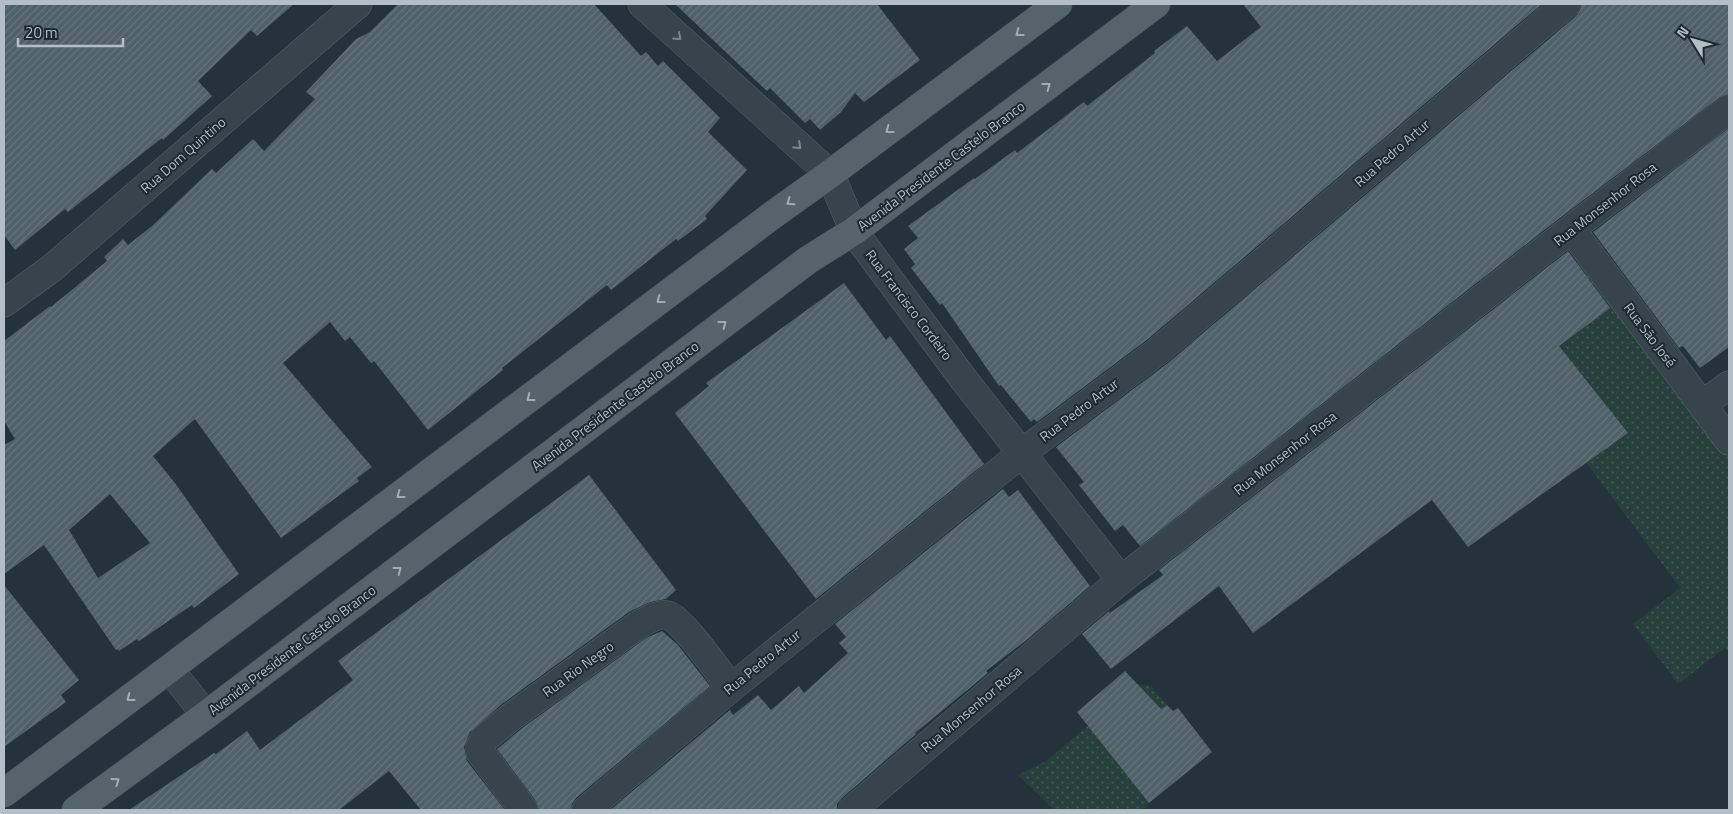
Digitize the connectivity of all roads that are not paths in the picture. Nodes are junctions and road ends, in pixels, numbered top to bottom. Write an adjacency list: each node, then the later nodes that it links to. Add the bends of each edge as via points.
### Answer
1 (358, 4): 10 (street, Rua Dom Quintino, via 52,268)
2 (642, 4): 7 (street, Rua Francisco Cordeiro, one-way to 7)
3 (1058, 4): 7 (main road, one-way to 7)
4 (1156, 4): 9 (main road, Avenida Presidente Castelo Branco, one-way to 4)
5 (1566, 4): 14 (street, Rua Pedro Artur, via 1158,351)
6 (1729, 109): 8 (street, Rua Monsenhor Rosa)
7 (830, 174): 9 (street, Rua Francisco Cordeiro); 16 (main road, one-way to 16)
8 (1572, 229): 12 (street, Rua São José); 15 (street, Rua Monsenhor Rosa)
9 (854, 231): 14 (street, Rua Francisco Cordeiro); 18 (main road, Avenida Presidente Castelo Branco, one-way to 9, via 800,266)
10 (4, 303)
11 (1729, 385): 12 (street)
12 (1702, 405): 13 (street, Rua São José)
13 (1729, 441)
14 (1022, 453): 15 (street, Rua Francisco Cordeiro); 17 (street, Rua Pedro Artur)
15 (1121, 580): 23 (street, Rua Monsenhor Rosa)
16 (170, 669): 18 (street); 19 (main road, one-way to 19)
17 (731, 688): 21 (street, Rua Rio Negro, via 680,622 668,614 638,626 484,739 480,752); 22 (street, Rua Pedro Artur)
18 (206, 716): 20 (main road, Avenida Presidente Castelo Branco, one-way to 18)
19 (4, 792)
20 (76, 810)
21 (524, 810)
22 (586, 810)
23 (852, 810)

